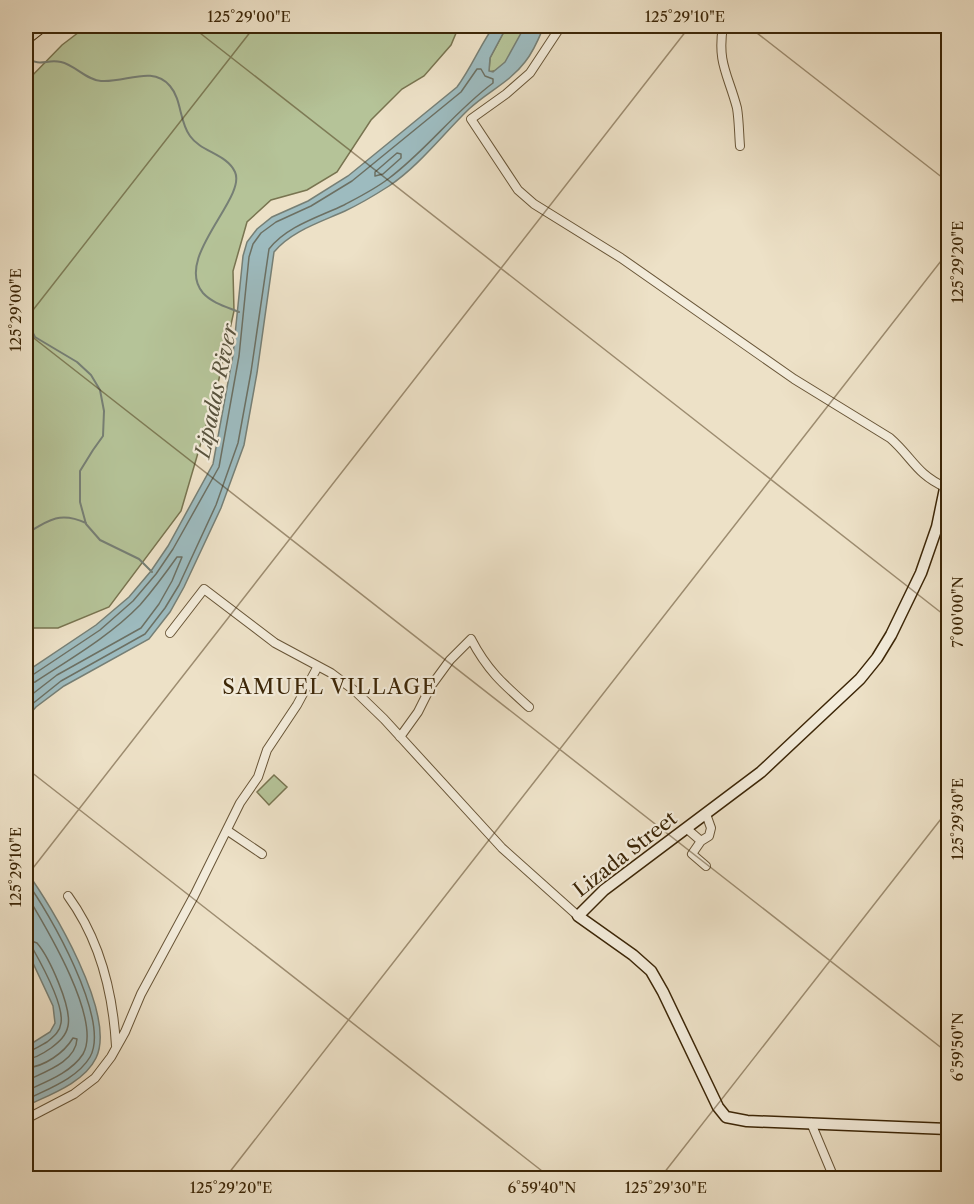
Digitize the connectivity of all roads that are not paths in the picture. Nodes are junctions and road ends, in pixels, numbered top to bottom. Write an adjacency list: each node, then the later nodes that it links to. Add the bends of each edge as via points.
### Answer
1 (40, 26): 4 (highway)
2 (561, 26): 7 (street, via 530,73 471,119 518,190 794,379 890,438 926,477)
3 (723, 26): 5 (street, via 722,64 737,111)
4 (26, 37)
5 (740, 146)
6 (948, 474): 7 (street, Lizada Street)
7 (945, 487): 12 (street, Lizada Street, via 932,544 877,658 794,742)
8 (170, 633): 9 (street, via 204,589 275,643)
9 (318, 666): 11 (street, via 355,691); 14 (street, via 267,750 258,777)
10 (529, 707): 11 (street, via 492,673 471,639 450,660)
11 (400, 737): 19 (street, via 502,848)
12 (706, 814): 13 (street, Lizada Street); 15 (street, via 711,828 709,836)
13 (686, 828): 15 (street); 19 (street, Lizada Street, via 604,890)
14 (228, 831): 16 (street); 20 (street)
15 (701, 841): 17 (street, via 692,854)
16 (262, 854)
17 (706, 866)
18 (68, 896): 20 (street, via 81,913 100,955 110,991)
19 (578, 916): 22 (street, Lizada Street, via 651,971 726,1117)
20 (117, 1047): 21 (street, via 95,1078 74,1094)
21 (26, 1119)
22 (811, 1123): 23 (street, Lizada Street); 24 (street)
23 (948, 1129)
24 (834, 1179)

